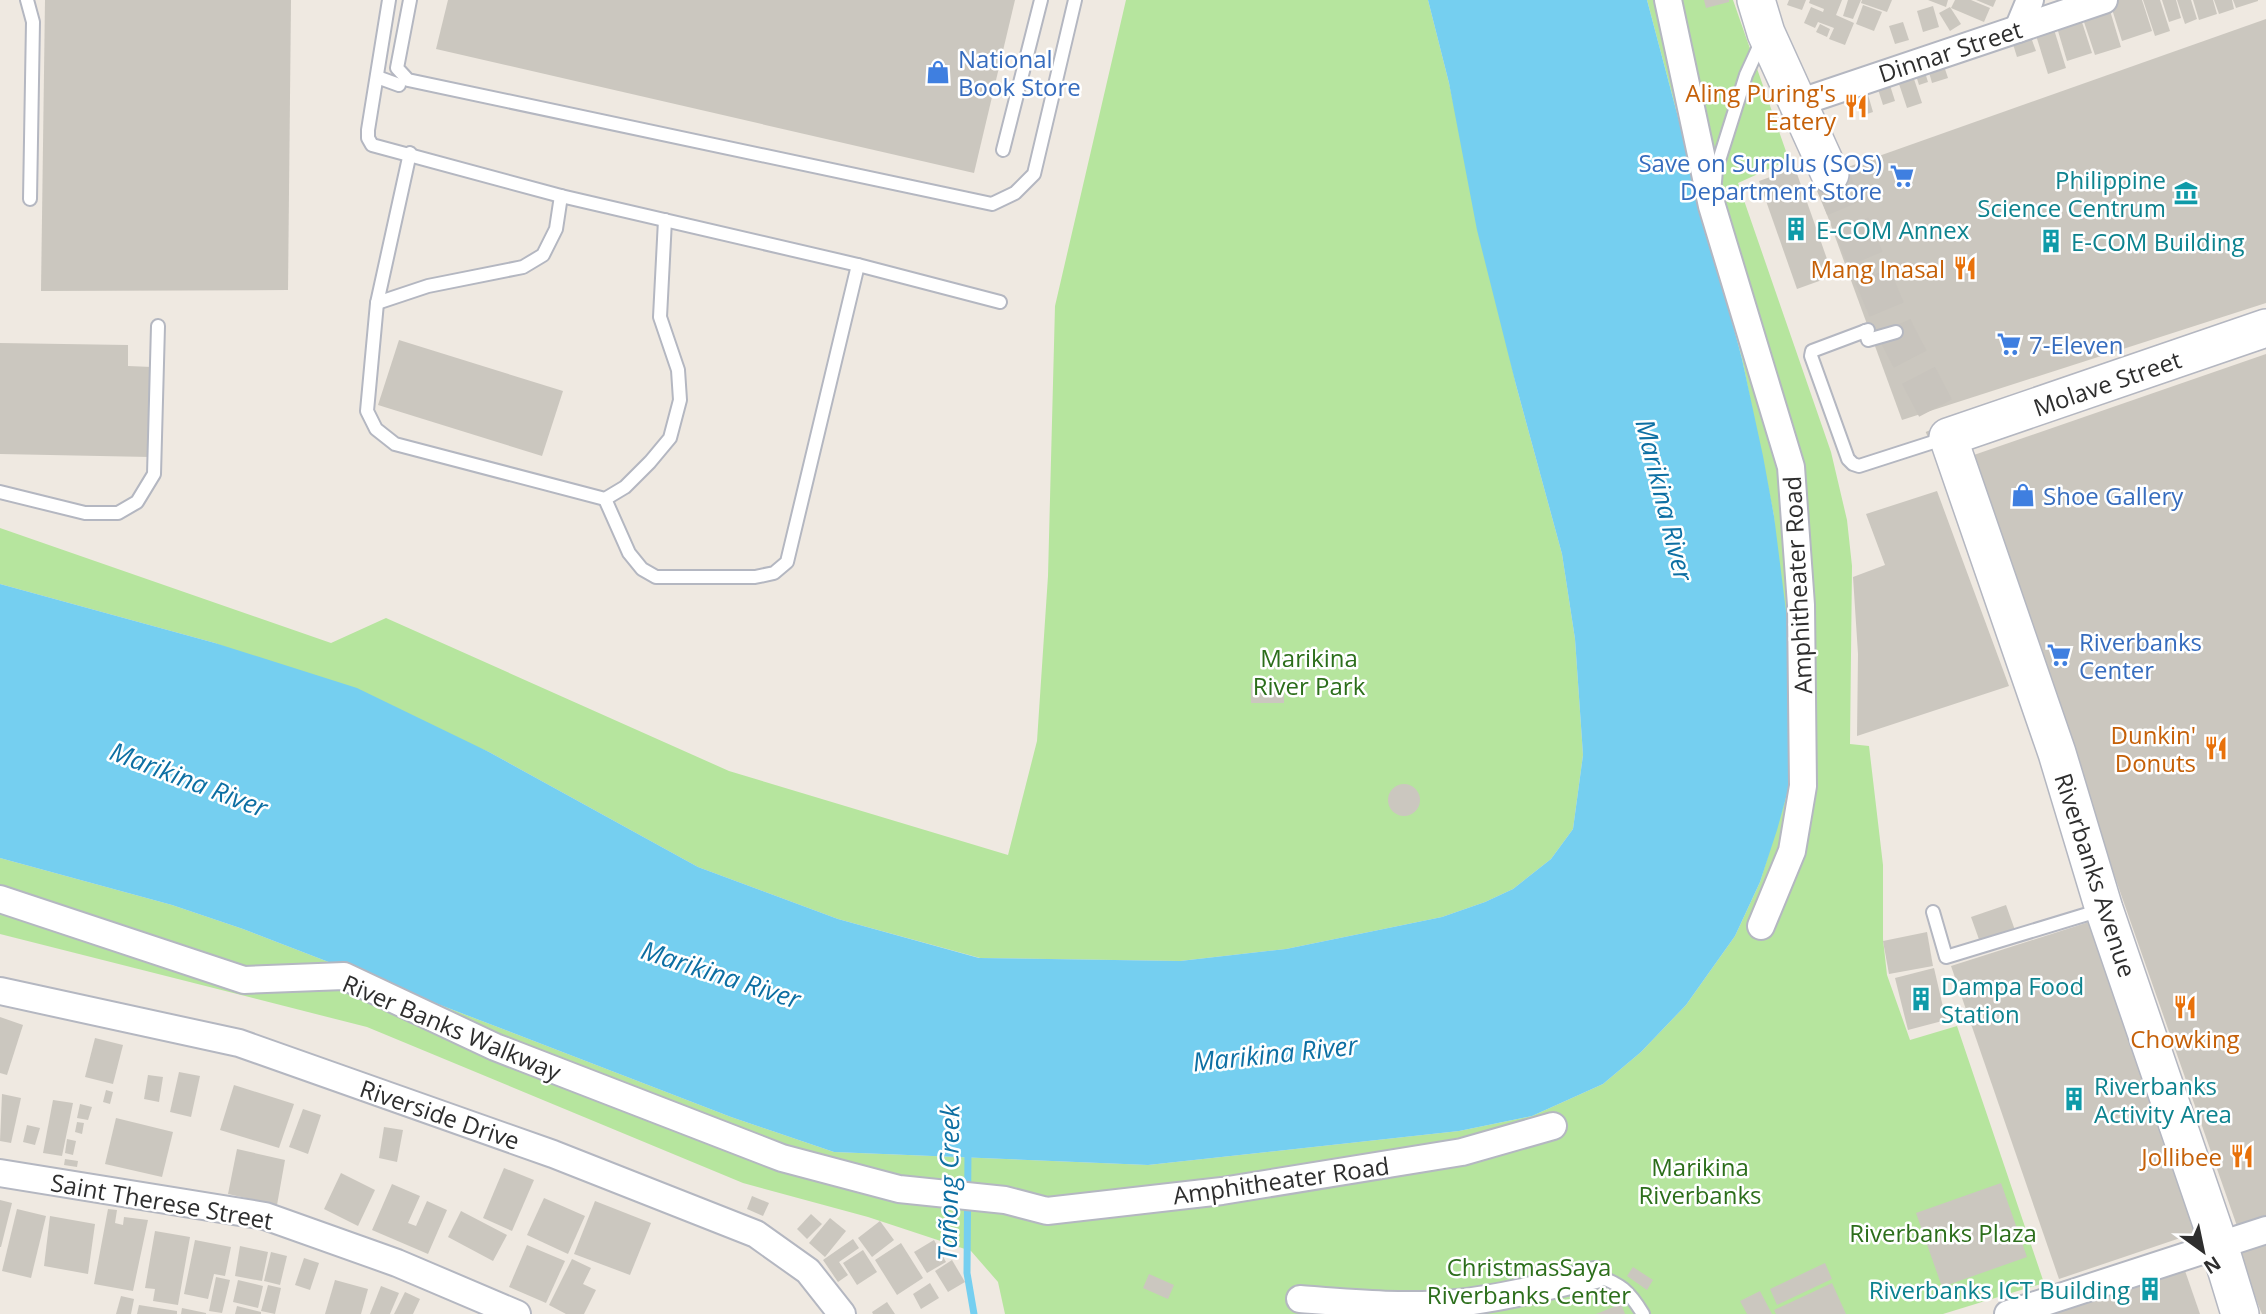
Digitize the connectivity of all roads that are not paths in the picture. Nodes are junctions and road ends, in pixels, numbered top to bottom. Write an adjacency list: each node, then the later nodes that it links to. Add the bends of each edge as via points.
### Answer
1 (27, 0): 18 (lane, via 33,22)
2 (389, 0): 11 (lane)
3 (410, 0): 5 (lane, via 397,68 408,80 992,204 1015,193 1034,174)
4 (1041, 0): 14 (lane)
5 (1075, 0)
6 (1668, 0): 19 (street, Amphitheater Road)
7 (2029, 0): 10 (street)
8 (2104, 0): 10 (street, Dinnar Street)
9 (1761, 16): 13 (street); 19 (lane, via 1716,170)
10 (2018, 29): 13 (street, Dinnar Street)
11 (377, 77): 12 (lane); 15 (lane, via 368,138 372,145)
12 (399, 85)
13 (1798, 103): 16 (street)
14 (1003, 149)
15 (411, 153): 17 (lane); 23 (lane)
16 (1830, 174)
17 (561, 196): 20 (lane); 23 (lane, via 556,229 543,255 523,267 428,286)
18 (30, 199)
19 (1712, 206): 33 (street, Amphitheater Road, via 1791,467 1801,606 1803,786 1792,851)
20 (665, 220): 21 (lane); 29 (lane, via 660,317 678,370 680,400 670,438 625,487)
21 (858, 265): 22 (lane); 29 (lane, via 787,562 774,572 755,577 656,578 629,553)
22 (1000, 302)
23 (377, 303): 29 (lane, via 367,411 376,429 395,444)
24 (158, 326): 28 (lane, via 154,474 137,502 118,513 85,513)
25 (2266, 328): 27 (street, Molave Street)
26 (1896, 332): 27 (lane, via 1868,340 1867,331 1812,351 1848,459 1859,466)
27 (1948, 437): 31 (street, Riverbanks Avenue, via 2057,753)
28 (0, 492)
29 (605, 499)
30 (0, 899): 37 (street, River Banks Walkway, via 244,980 344,976 495,1047 782,1158 899,1189)
31 (2104, 909): 32 (lane, via 1946,957); 39 (street, Riverbanks Avenue)
32 (1933, 912)
33 (1761, 926)
34 (0, 991): 42 (street, Riverside Drive, via 239,1043 553,1154 756,1234 808,1271)
35 (1553, 1126): 37 (street, Amphitheater Road, via 1462,1152 1222,1191 1047,1211)
36 (0, 1173): 43 (street, Saint Therese Street, via 265,1216 397,1263)
37 (1005, 1200)
38 (2266, 1230): 39 (street)
39 (2220, 1245): 45 (street); 46 (street, Riverbanks Avenue)
40 (1595, 1275): 41 (street, via 1455,1303); 44 (lane, via 1626,1290)
41 (1300, 1300)
42 (837, 1312)
43 (517, 1314)
44 (1643, 1314)
45 (2008, 1314)
46 (2240, 1314)

